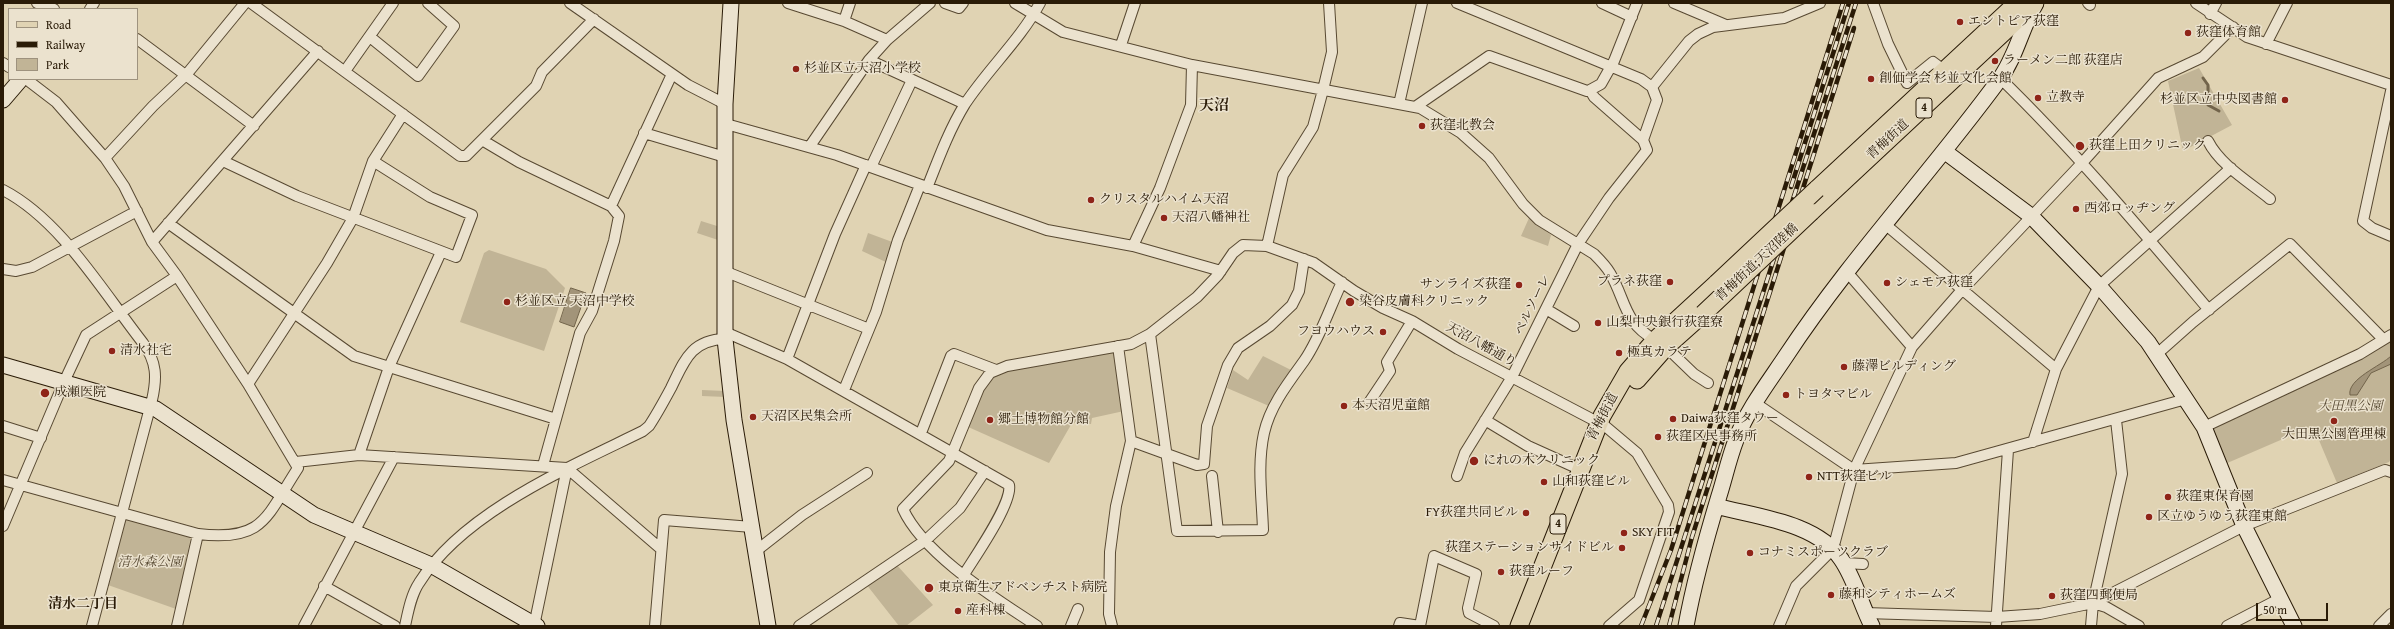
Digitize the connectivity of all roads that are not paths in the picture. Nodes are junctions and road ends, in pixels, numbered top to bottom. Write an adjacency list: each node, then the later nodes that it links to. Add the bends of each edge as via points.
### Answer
1 (37, 3): 29 (street)
2 (245, 3): 53 (street)
3 (393, 3): 38 (street)
4 (428, 3): 38 (street, via 454,26 418,76)
5 (570, 3): 34 (street)
6 (732, 3): 64 (street)
7 (788, 3): 35 (street)
8 (850, 3): 35 (street)
9 (930, 3): 41 (street)
10 (945, 3): 11 (street, via 960,8)
11 (963, 3)
12 (1015, 3): 31 (street)
13 (1040, 3): 31 (street)
14 (1135, 3): 44 (street)
15 (1422, 3): 66 (street)
16 (1457, 3): 49 (street)
17 (1602, 3): 33 (street)
18 (1637, 3): 33 (street)
19 (1674, 3): 36 (street)
20 (1820, 3): 36 (street, via 1784,18)
21 (1873, 3): 51 (street, via 1888,44 1907,83 1933,62)
22 (2024, 3): 30 (street)
23 (2036, 3): 30 (main road, 青梅街道 / 4); 46 (street)
24 (2196, 3): 32 (street)
25 (2216, 3): 32 (street)
26 (2287, 3): 43 (street)
27 (255, 4): 45 (street)
28 (1327, 5): 60 (street, via 1332,52)
29 (51, 8)
30 (2017, 11): 39 (main road, 青梅街道 / 4); 42 (main road, 青梅街道 / 4); 46 (street)
31 (1034, 14): 44 (street, via 1063,32); 65 (street)
32 (2210, 14): 37 (street)
33 (1632, 17): 49 (street)
34 (594, 19): 52 (street); 72 (street, via 542,72 536,86)
35 (844, 21): 41 (street)
36 (1728, 26): 59 (street, via 1713,28 1689,41)
37 (2232, 28): 43 (street); 81 (street, via 2203,57 2158,78)
38 (370, 37): 50 (street)
39 (1999, 37): 42 (street, via 1996,32); 46 (street, via 2009,33); 90 (main road, 青梅街道 / 4)
40 (138, 40): 53 (street)
41 (887, 40): 47 (street)
42 (1977, 42): 51 (main road, 青梅街道 / 4)
43 (2266, 44): 58 (street)
44 (1121, 45): 48 (street)
45 (318, 51): 50 (street); 70 (street)
46 (2014, 52): 54 (street)
47 (869, 60): 57 (street); 75 (street)
48 (1192, 65): 60 (street); 99 (street, via 1191,105 1160,188)
49 (1611, 65): 59 (street); 61 (street, via 1601,84)
50 (345, 71): 68 (street)
51 (1945, 71): 85 (main road, 青梅街道 / 4)
52 (672, 74): 64 (street); 71 (street)
53 (186, 75): 70 (street); 78 (street)
54 (2000, 78): 76 (street); 81 (street)
55 (20, 80): 63 (street)
56 (27, 80): 78 (street, via 56,102)
57 (912, 80): 65 (street); 82 (street)
58 (2391, 85)
59 (1652, 87): 73 (street, ベルソーレ, via 1657,100)
60 (1323, 90): 66 (street); 100 (street, via 1312,127 1283,175)
61 (1590, 90): 67 (street, via 1524,70 1489,56); 73 (street, via 1594,97)
62 (2391, 91): 95 (street, via 2363,221)
63 (3, 100)
64 (725, 104): 69 (street)
65 (965, 104): 84 (street)
66 (1399, 104): 67 (street)
67 (1415, 107): 98 (street, via 1461,133 1489,158 1539,220)
68 (403, 114): 72 (street, via 460,156 466,156); 80 (street)
69 (726, 124): 75 (street); 77 (street)
70 (254, 126): 79 (street)
71 (644, 133): 77 (street); 88 (street)
72 (482, 140): 88 (street, via 519,162)
73 (1644, 140): 98 (street, ベルソーレ, via 1646,150)
74 (2208, 141): 83 (street, via 2212,149)
75 (810, 146): 82 (street)
76 (1944, 151): 91 (street); 94 (street)
77 (725, 157): 105 (street)
78 (105, 158): 89 (street)
79 (223, 161): 92 (street, via 290,193); 93 (street)
80 (373, 161): 92 (street); 102 (street, via 430,197 472,215 456,257)
81 (2082, 163): 91 (street); 96 (street)
82 (868, 166): 84 (street); 113 (street, via 835,234)
83 (2231, 168): 87 (street); 96 (street)
84 (924, 187): 99 (street, via 1047,230); 121 (street, via 898,240)
85 (1817, 189): 110 (main road, 青梅街道;天沼陸橋 / 4, bridge)
86 (3, 190): 101 (street, via 19,198 37,213)
87 (2270, 199)
88 (611, 206): 143 (street, via 619,216 614,241 592,311 580,333)
89 (137, 211): 97 (street); 101 (street)
90 (1811, 212): 118 (main road, 青梅街道;天沼陸橋 / 4, bridge)
91 (2031, 216): 111 (street); 112 (street)
92 (353, 218): 102 (street); 117 (street)
93 (168, 223): 97 (street); 117 (street)
94 (1886, 225): 107 (street); 112 (street)
95 (2391, 236)
96 (2149, 240): 111 (street); 115 (street)
97 (152, 242): 108 (street)
98 (1578, 244): 114 (street, ベルソーレ); 125 (street, via 1594,254 1608,270 1629,316 1647,336)
99 (1133, 246): 106 (street)
100 (1267, 246): 103 (street, 天沼八幡通り); 106 (street, 天沼八幡通り, via 1243,245 1233,253)
101 (69, 247): 104 (street, via 32,267 16,271); 116 (street)
102 (441, 252): 131 (street)
103 (1304, 259): 109 (street, 天沼八幡通り, via 1328,271); 156 (street, via 1299,291 1292,305 1270,326 1238,348 1228,365 1207,426 1204,464 1197,465)
104 (3, 269)
105 (724, 271): 113 (street); 123 (street)
106 (1222, 271): 122 (street, via 1197,297)
107 (1847, 272): 127 (street); 141 (street, via 1800,334)
108 (178, 276): 116 (street); 137 (street)
109 (1342, 282): 119 (street, 天沼八幡通り, via 1383,308); 177 (street, via 1314,343 1304,361 1291,376 1271,413 1264,433 1260,491 1263,530)
110 (1717, 282): 125 (main road, 青梅街道 / 4)
111 (2100, 286): 128 (street); 132 (street)
112 (1961, 290): 127 (street); 132 (street)
113 (808, 303): 121 (street); 129 (street)
114 (1546, 308): 120 (street); 134 (street, ベルソーレ)
115 (2209, 310): 124 (street, via 2290,244); 128 (street)
116 (119, 312): 135 (street, via 86,335); 142 (street, via 150,352 154,362 156,381)
117 (295, 313): 131 (street, via 354,356); 137 (street)
118 (1702, 314): 125 (main road, 青梅街道 / 4)
119 (1412, 321): 134 (street, 天沼八幡通り); 140 (street, via 1387,362 1390,371)
120 (1574, 326)
121 (869, 329): 138 (street)
122 (1150, 334): 126 (street, via 1131,344); 156 (street)
123 (725, 335): 129 (street); 160 (street, via 693,349 684,360 649,426); 175 (street, via 734,420)
124 (2387, 337): 148 (street, via 2360,354)
125 (1660, 344): 136 (street); 146 (main road, 青梅街道 / 4, via 1628,372)
126 (1118, 346): 133 (street); 151 (street)
127 (1912, 347): 162 (street)
128 (2157, 354): 139 (street)
129 (788, 359): 138 (street)
130 (3, 365): 135 (street)
131 (389, 367): 143 (street); 155 (street)
132 (2056, 369): 152 (street)
133 (996, 370): 149 (street, via 954,354 951,356); 154 (street, via 990,373 979,388)
134 (1512, 377): 144 (street, ベルソーレ); 146 (street, 天沼八幡通り)
135 (64, 382): 142 (street); 150 (street)
136 (1708, 383)
137 (248, 384): 158 (street)
138 (844, 390): 149 (street)
139 (2186, 399): 145 (street); 148 (street)
140 (1370, 401)
141 (1755, 403): 162 (street); 171 (street, via 1736,439)
142 (150, 407): 170 (street); 172 (street)
143 (556, 419): 159 (street)
144 (1486, 420): 161 (street, via 1528,446); 167 (street, ベルソーレ, via 1465,453)
145 (2116, 420): 152 (street); 189 (street, via 2122,474)
146 (1603, 425): 161 (main road, 青梅街道 / 4); 209 (main road, 青梅街道 / 4); 210 (street, 天沼八幡通り, via 1637,453 1668,505 1669,512 1639,600)
147 (3, 426): 150 (street)
148 (2204, 427): 174 (street)
149 (921, 433): 154 (street)
150 (41, 438): 169 (street)
151 (1131, 441): 156 (street); 205 (street, via 1116,506 1110,552 1109,614)
152 (2033, 442): 153 (street)
153 (2008, 450): 162 (street, via 1956,463); 193 (street)
154 (953, 453): 163 (street); 179 (street, via 949,461 903,509 910,525)
155 (359, 455): 157 (street); 158 (street)
156 (1168, 455): 177 (street, via 1177,531)
157 (394, 457): 159 (street, via 471,464); 176 (street)
158 (297, 465): 170 (street)
159 (545, 466): 160 (street)
160 (567, 468): 180 (street); 185 (street, via 475,525 456,539); 194 (street)
161 (1579, 469): 208 (main road, 青梅街道 / 4)
162 (1854, 470): 181 (street)
163 (985, 471): 179 (street, via 960,508); 186 (street, via 1009,485 1011,493)
164 (2391, 472): 174 (street, via 2385,470 2352,481)
165 (867, 473): 182 (street, via 802,515)
166 (1212, 476): 177 (street)
167 (1457, 476)
168 (3, 480): 169 (street)
169 (21, 484): 172 (street); 173 (street)
170 (282, 493): 176 (street, via 314,515); 178 (street, via 261,522 244,533 225,537)
171 (1716, 506): 181 (street, via 1804,530); 211 (street, via 1701,557)
172 (122, 512): 178 (street); 195 (street)
173 (3, 526)
174 (2244, 526): 188 (street); 189 (street)
175 (752, 527): 180 (street, via 664,520); 182 (street)
176 (354, 532): 185 (street); 187 (street)
177 (1218, 532)
178 (198, 534): 196 (street)
179 (926, 540): 186 (street); 202 (street)
180 (661, 549): 200 (street)
181 (1833, 549): 183 (street); 212 (street, via 1796,586)
182 (756, 551): 201 (street)
183 (1844, 563): 184 (street); 192 (street)
184 (1863, 564)
185 (431, 565): 194 (street); 199 (street, via 418,584)
186 (963, 576): 203 (street)
187 (324, 586): 197 (street); 198 (street)
188 (2279, 599): 215 (street); 216 (street)
189 (2093, 603): 193 (street); 213 (street); 214 (street, via 2106,607)
190 (1078, 609): 204 (street)
191 (2391, 614): 217 (street)
192 (1869, 620): 193 (street)
193 (1996, 622)
194 (535, 625)
195 (92, 626)
196 (177, 626)
197 (304, 626)
198 (395, 626)
199 (405, 626)
200 (655, 626)
201 (768, 626)
202 (799, 626)
203 (1037, 626)
204 (1071, 626)
205 (1112, 626)
206 (1399, 626): 207 (street, via 1400,623 1420,626 1434,556 1476,574 1469,613)
207 (1494, 626)
208 (1519, 626)
209 (1531, 626)
210 (1609, 626)
211 (1686, 626)
212 (1779, 626)
213 (2092, 626)
214 (2139, 626)
215 (2227, 626)
216 (2294, 626)
217 (2379, 626)

